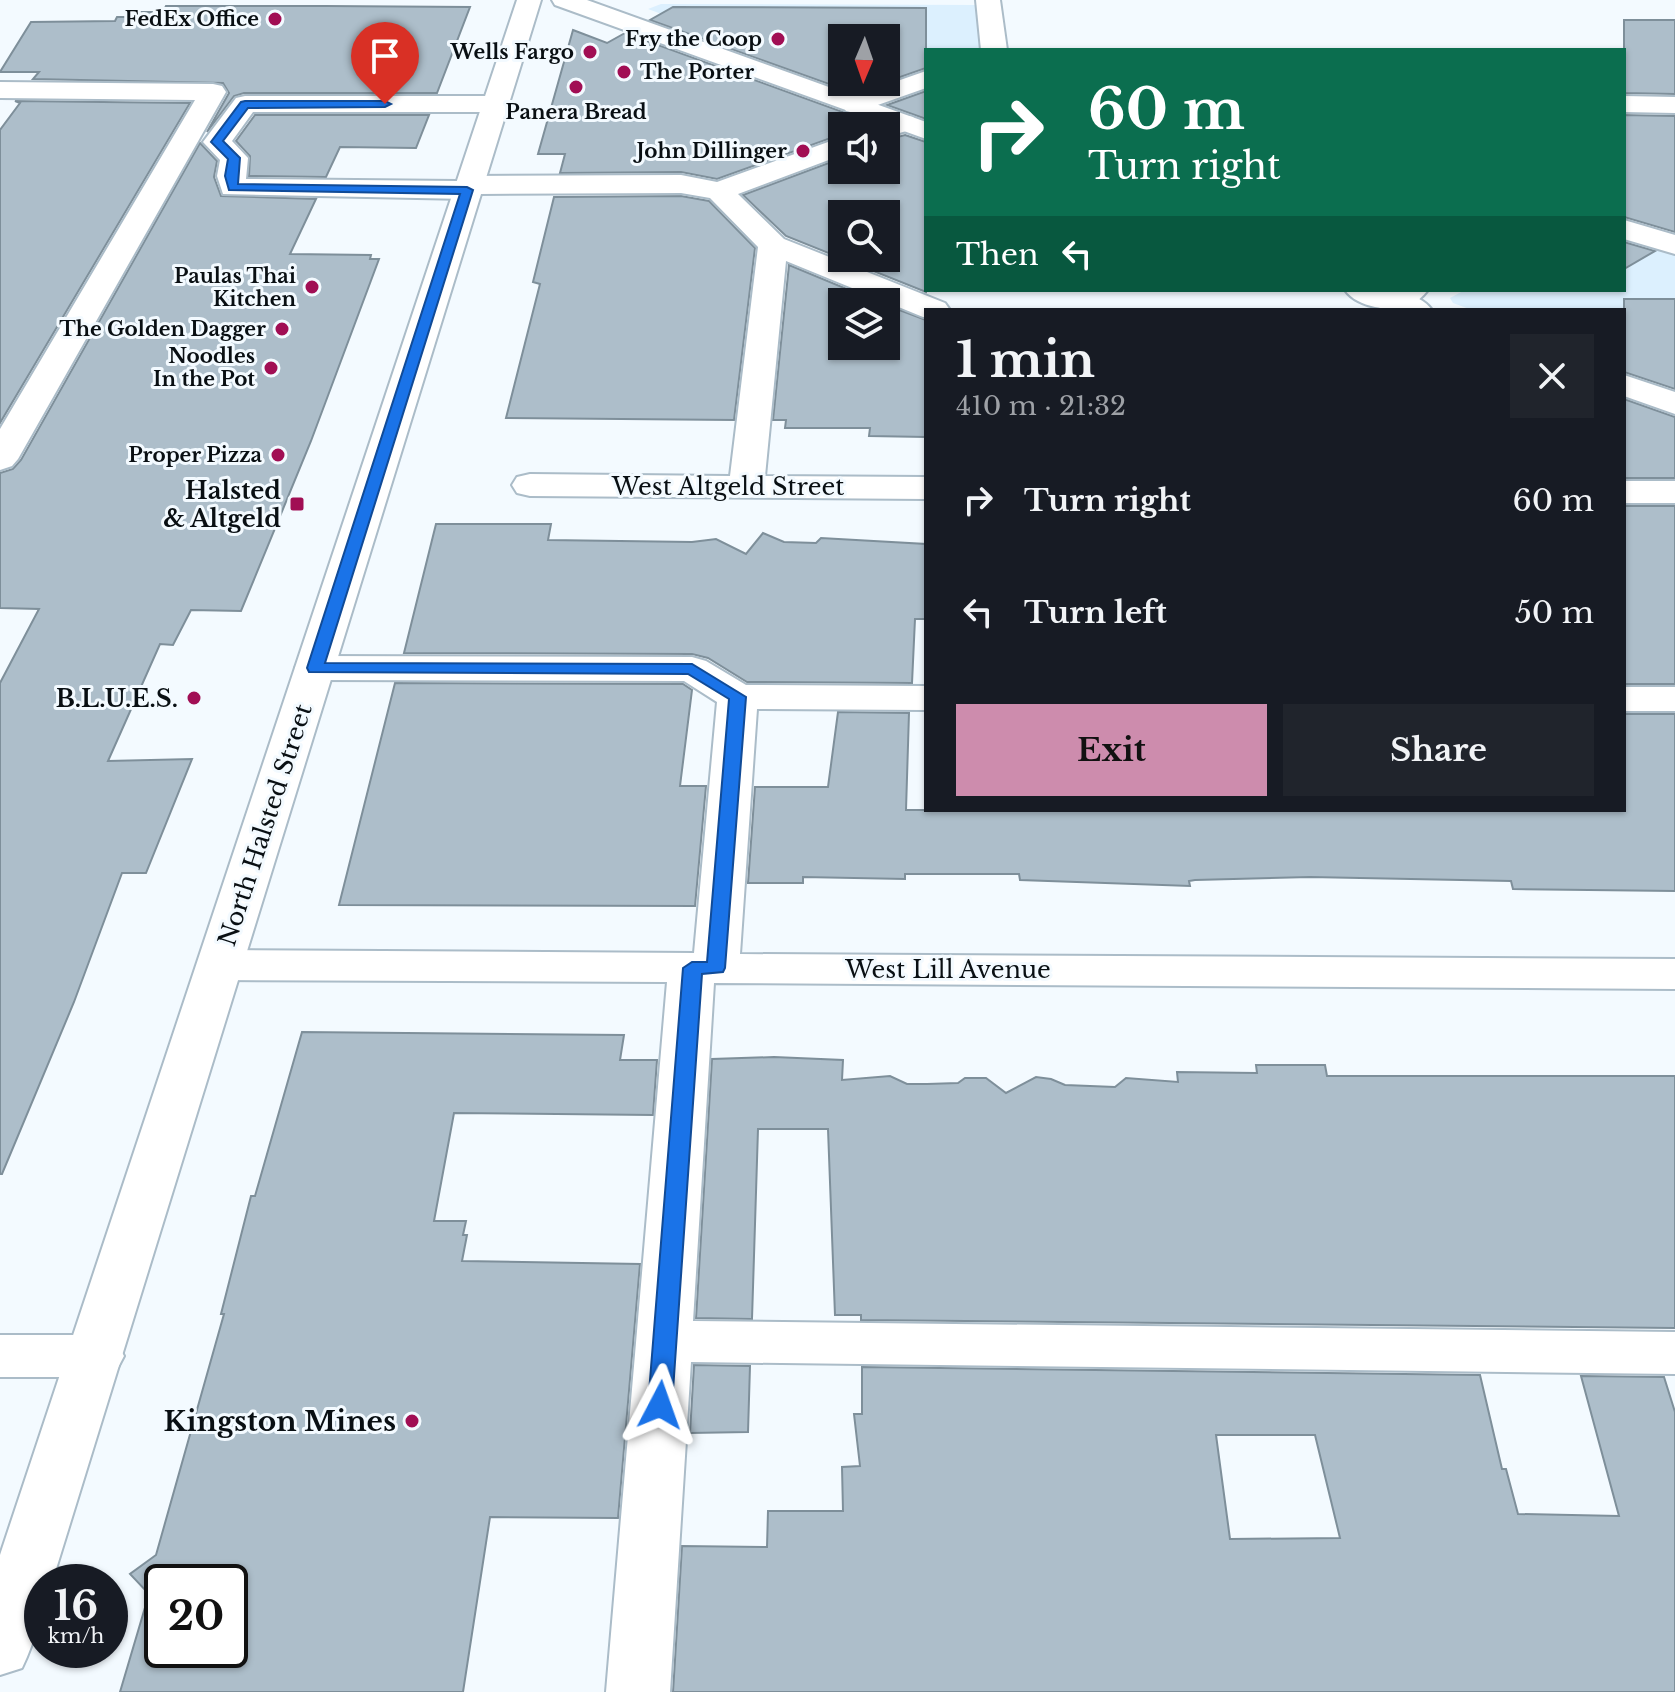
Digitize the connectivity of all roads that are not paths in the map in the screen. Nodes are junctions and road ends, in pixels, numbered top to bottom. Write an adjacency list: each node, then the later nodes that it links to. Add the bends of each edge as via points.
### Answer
1 (529, 0): 7 (main road, North Halsted Street)
2 (564, 0): 9 (main road)
3 (988, 0): 4 (main road)
4 (994, 48)
5 (924, 80): 9 (main road)
6 (0, 90): 25 (main road, via 213,92)
7 (495, 104): 13 (main road, North Halsted Street); 13 (main road, via 245,104 217,142 234,158 233,188)
8 (1626, 104): 10 (main road)
9 (855, 105): 11 (main road)
10 (1675, 105)
11 (905, 127)
12 (828, 150): 14 (main road)
13 (468, 188): 14 (main road, via 681,184); 31 (main road, North Halsted Street)
14 (719, 191): 18 (main road)
15 (1626, 211): 16 (main road)
16 (1662, 211)
17 (1626, 230): 19 (main road)
18 (773, 245): 22 (main road); 27 (main road)
19 (1675, 245)
20 (1370, 292): 21 (main road)
21 (1406, 300)
22 (929, 308)
23 (1626, 386): 24 (main road)
24 (1675, 404)
25 (0, 459)
26 (530, 485): 27 (main road, West Altgeld Street)
27 (746, 487): 28 (main road, West Altgeld Street)
28 (924, 488)
29 (1626, 492): 30 (main road)
30 (1675, 492)
31 (315, 668): 32 (main road, via 692,669); 36 (main road, North Halsted Street)
32 (738, 697): 33 (main road); 37 (main road)
33 (924, 698)
34 (1626, 699): 35 (main road)
35 (1675, 699)
36 (220, 965): 37 (main road, West Lill Avenue); 42 (main road, North Halsted Street)
37 (704, 968): 38 (main road, West Lill Avenue); 39 (main road)
38 (1675, 974)
39 (665, 1341): 40 (main road); 44 (main road)
40 (1675, 1353)
41 (0, 1356): 42 (main road)
42 (96, 1356): 43 (main road, North Halsted Street)
43 (0, 1649)
44 (638, 1692)

